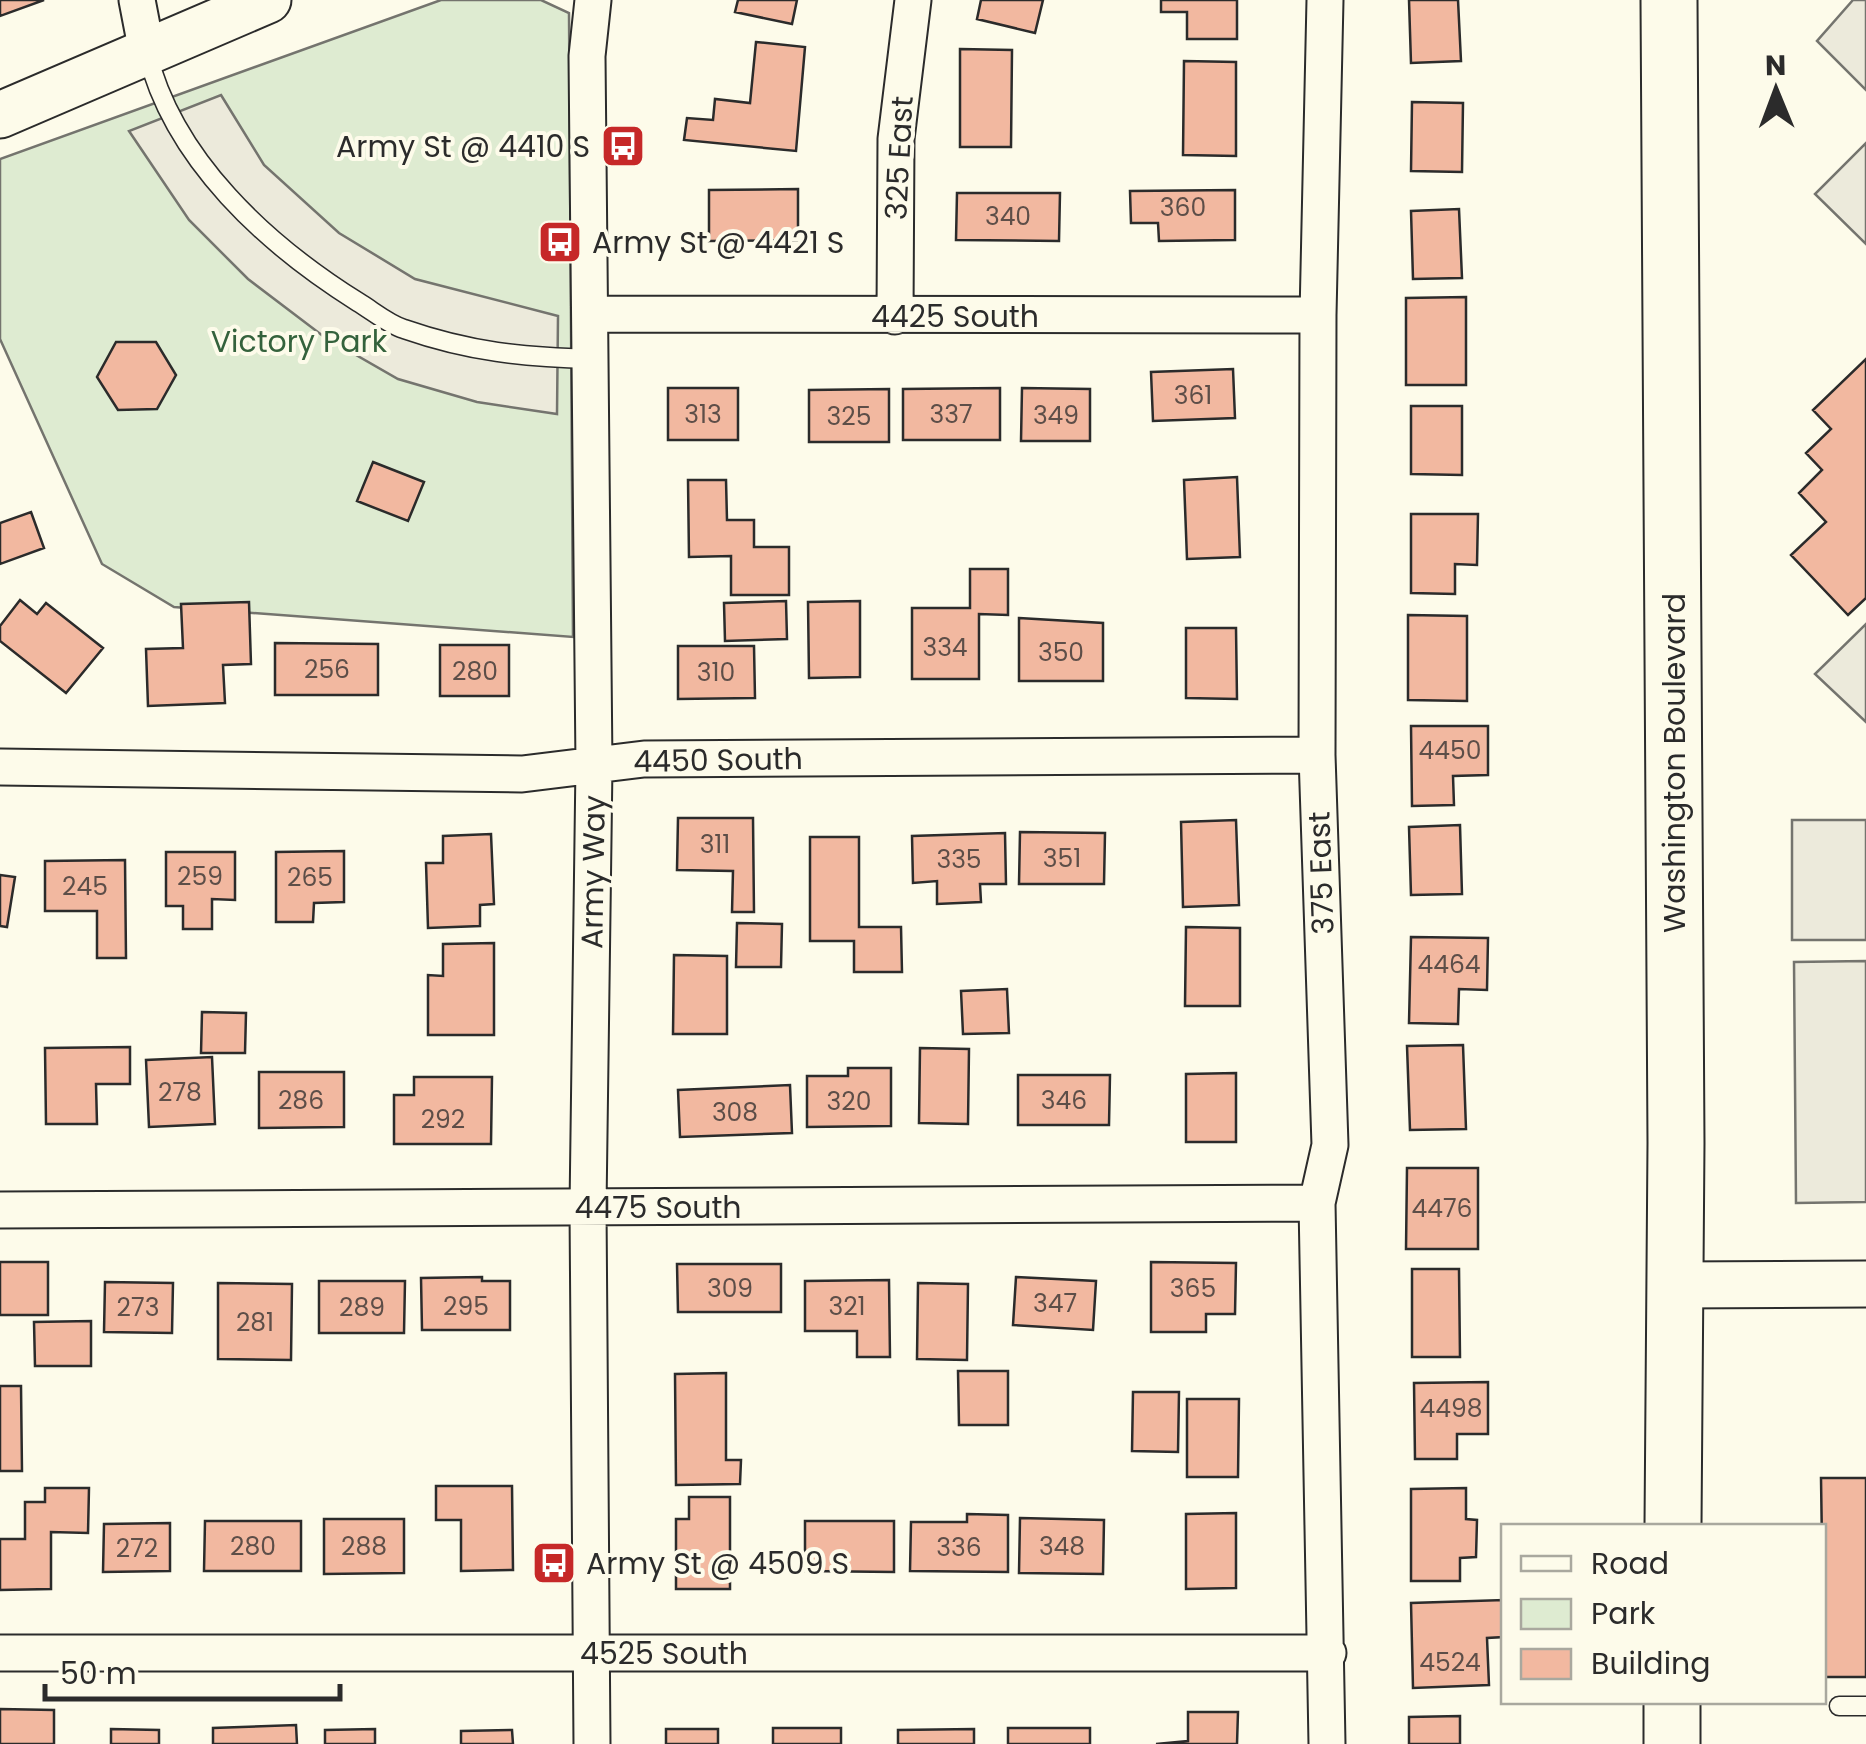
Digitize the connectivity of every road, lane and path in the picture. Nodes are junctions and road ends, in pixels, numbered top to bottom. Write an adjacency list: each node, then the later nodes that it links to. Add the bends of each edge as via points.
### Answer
1 (137, 0): 7 (street)
2 (268, 0): 7 (street)
3 (593, 0): 9 (street, Army Way, via 587,56)
4 (913, 0): 10 (street, 325 East, via 896,139)
5 (1326, 0): 11 (street, 375 East)
6 (1670, 0): 20 (main road, Washington Boulevard)
7 (147, 52): 8 (street); 12 (lane, via 157,94 228,199 314,275 400,328 502,356)
8 (0, 115)
9 (592, 314): 10 (street, 4425 South); 12 (street, Army Way)
10 (895, 316): 11 (street, 4425 South)
11 (1318, 316): 13 (street, 375 East)
12 (592, 360): 14 (street, Army Way)
13 (1316, 756): 14 (street, 4450 South, via 644,759); 16 (street, 375 East, via 1330,1145)
14 (594, 766): 15 (street, 4450 South, via 522,774); 17 (street, Army Way)
15 (0, 767)
16 (1317, 1203): 17 (street, 4475 South); 24 (street, 375 East)
17 (588, 1207): 18 (street, 4475 South); 23 (street, Army Way)
18 (0, 1210)
19 (1866, 1284): 20 (street)
20 (1674, 1285): 21 (main road, Washington Boulevard)
21 (1673, 1524)
22 (0, 1653): 23 (street, 4525 South)
23 (592, 1653): 24 (street, 4525 South); 28 (street, Army Way)
24 (1328, 1653): 29 (street, 375 East)
25 (1672, 1704): 30 (main road)
26 (1838, 1706): 27 (lane)
27 (1866, 1706)
28 (592, 1744)
29 (1326, 1744)
30 (1672, 1744)

